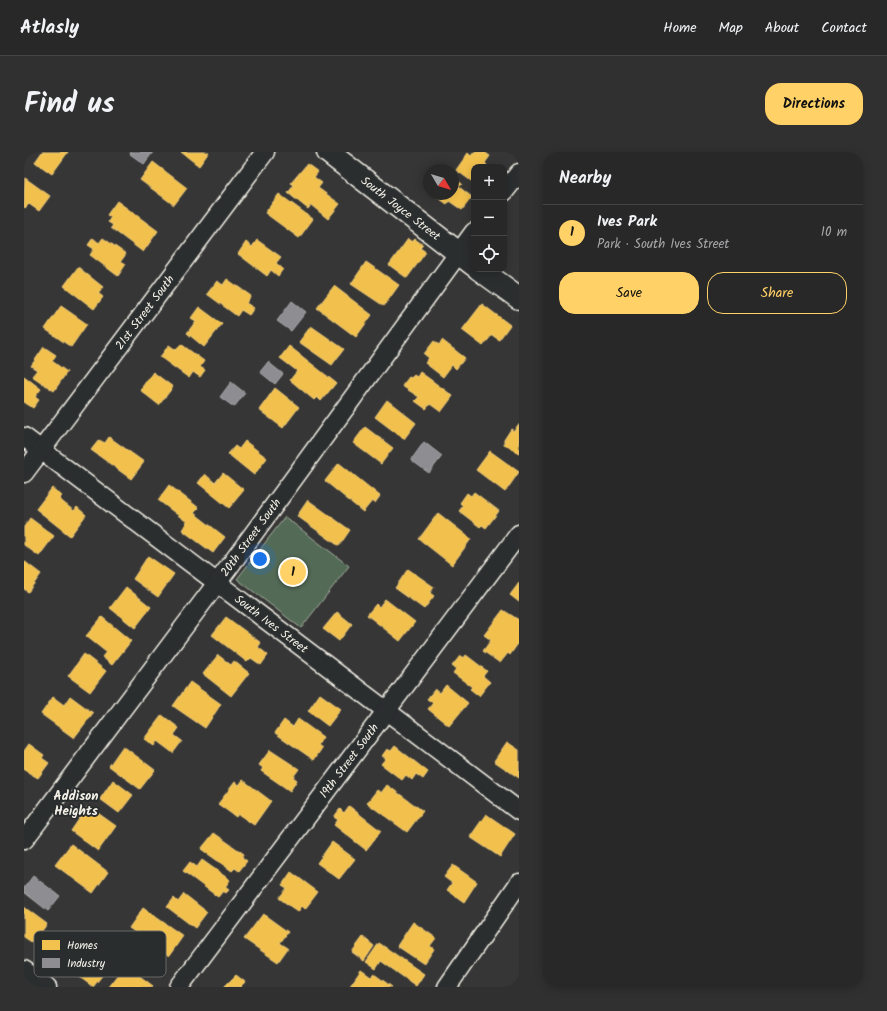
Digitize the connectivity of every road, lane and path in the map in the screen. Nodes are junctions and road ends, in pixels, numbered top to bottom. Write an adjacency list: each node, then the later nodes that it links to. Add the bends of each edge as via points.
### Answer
1 (265, 152): 10 (street, 21st Street South)
2 (328, 152): 6 (street, South Joyce Street)
3 (519, 173): 4 (street)
4 (507, 188)
5 (473, 236): 6 (street, 20th Street South)
6 (466, 259): 13 (street, 20th Street South)
7 (483, 272): 8 (street)
8 (519, 298)
9 (24, 437): 10 (street, South Ives Street)
10 (41, 449): 11 (street, 21st Street South); 13 (street, South Ives Street)
11 (24, 473)
12 (519, 534): 14 (street, 19th Street South)
13 (216, 582): 14 (street, South Ives Street); 16 (street, 20th Street South)
14 (386, 710): 15 (street, South Ives Street); 20 (street, 19th Street South)
15 (519, 811)
16 (24, 840)
17 (519, 883): 21 (street)
18 (24, 970): 19 (street)
19 (46, 987)
20 (179, 987)
21 (447, 987)

